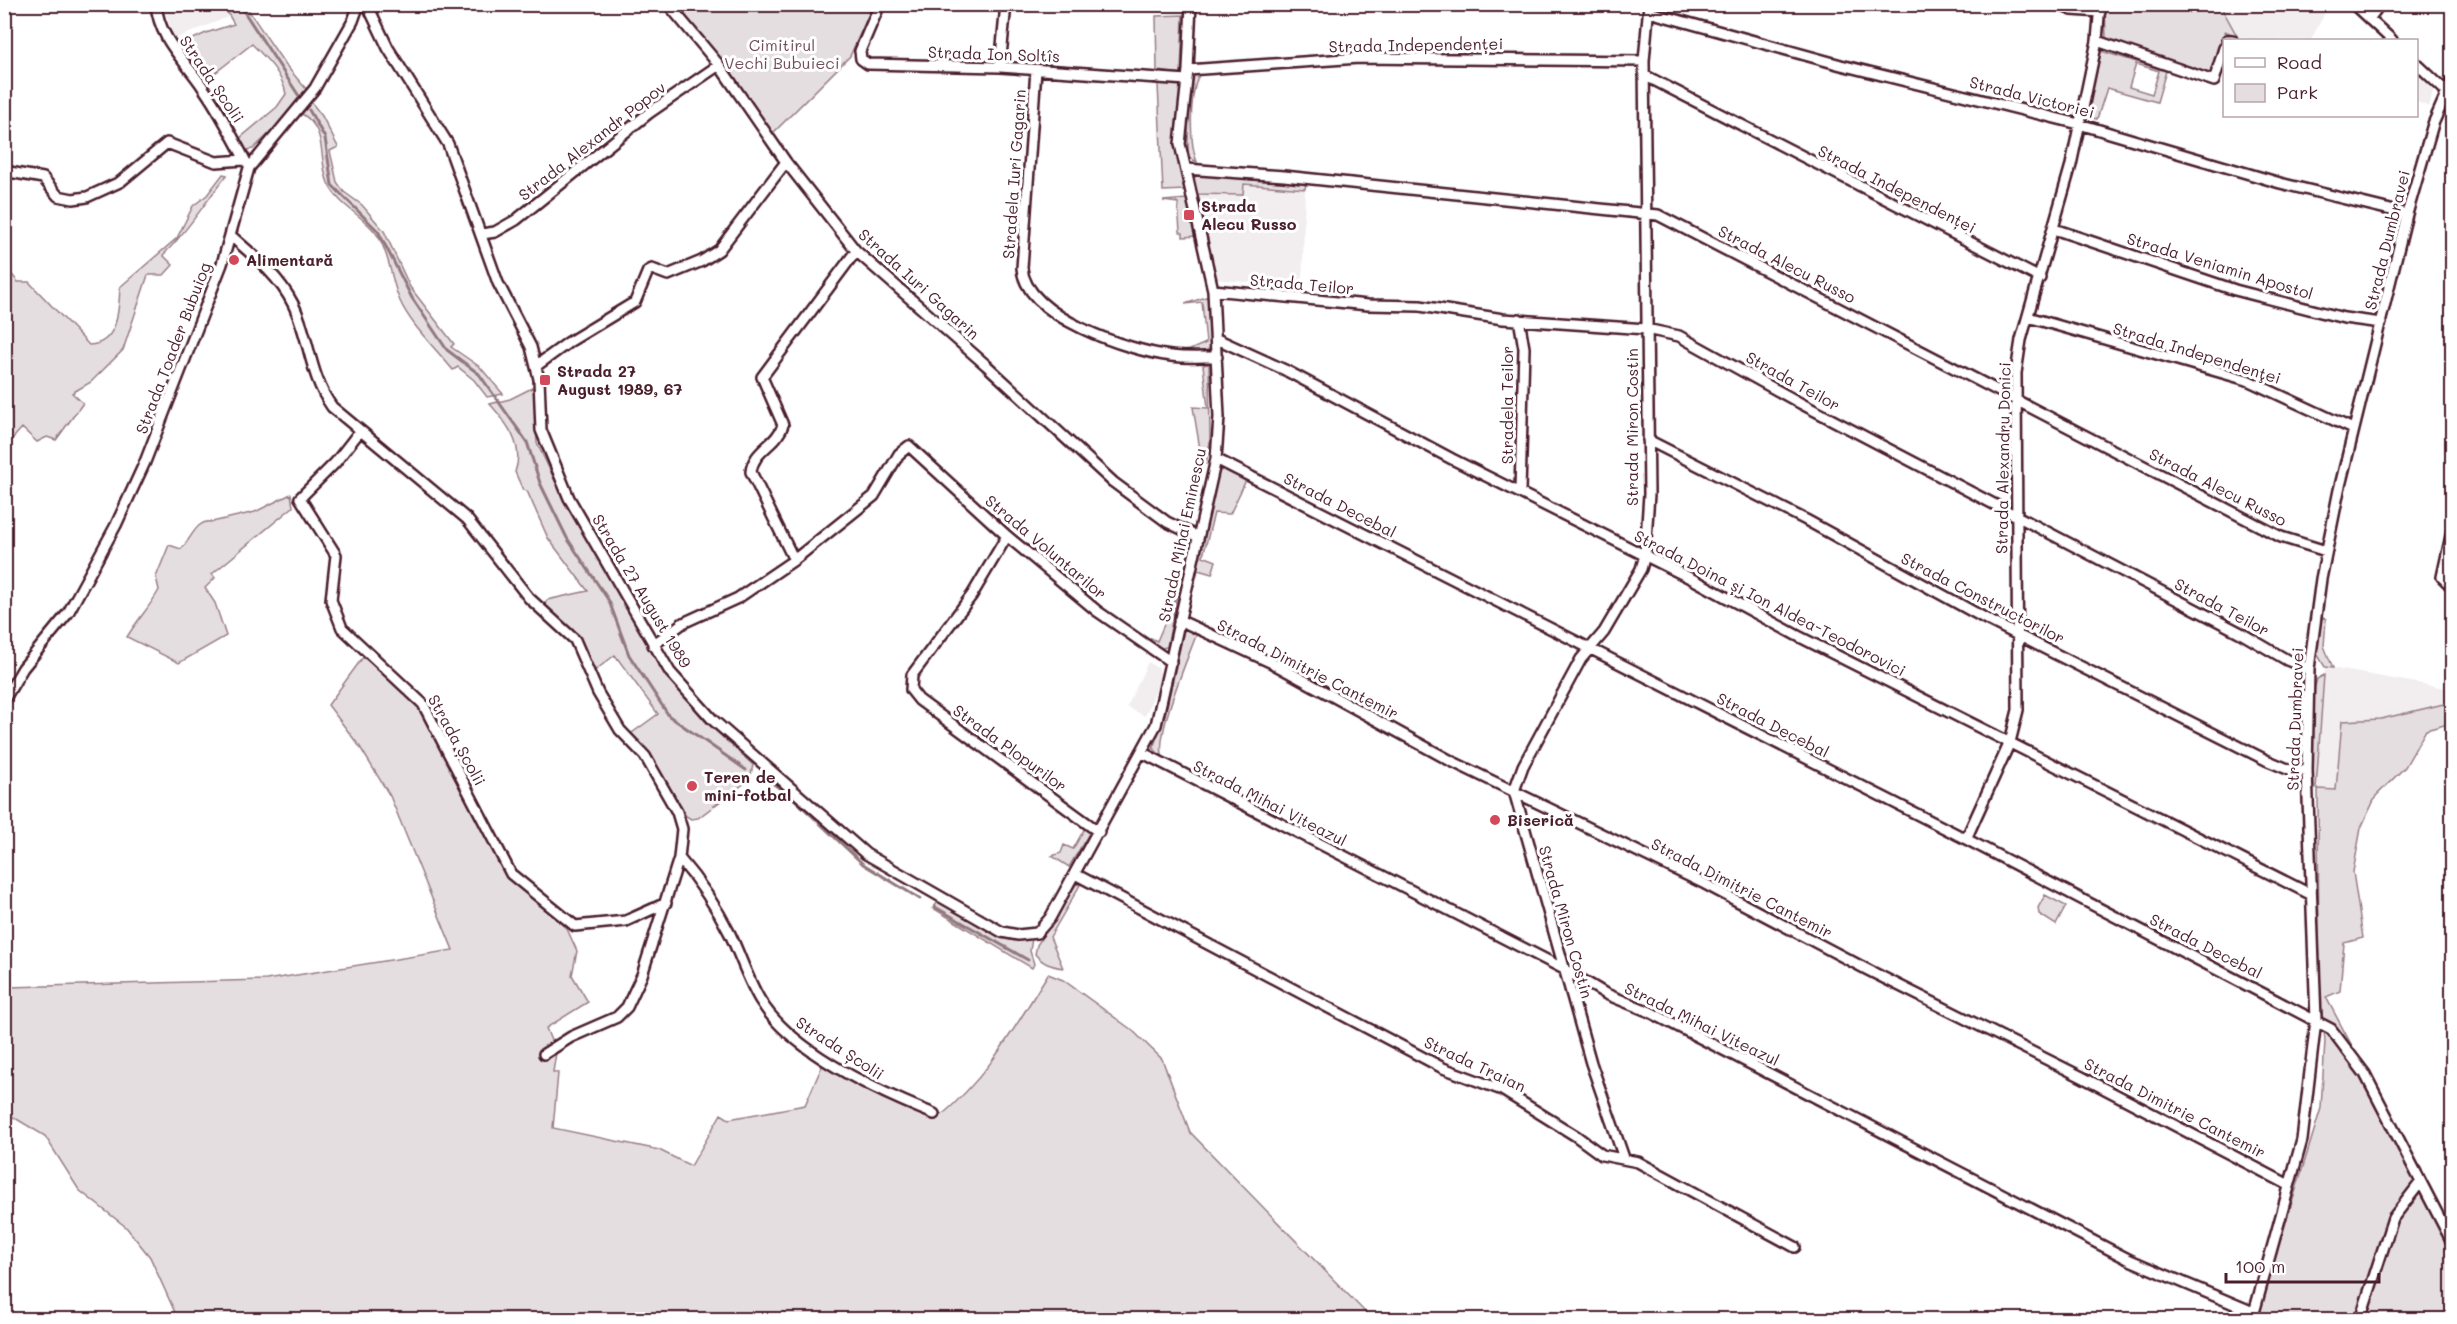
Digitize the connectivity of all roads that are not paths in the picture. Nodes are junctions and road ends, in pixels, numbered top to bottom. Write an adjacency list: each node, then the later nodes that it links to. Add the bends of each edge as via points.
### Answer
1 (156, 4): 28 (street, Strada Școlii, via 171,47 203,86 228,125)
2 (359, 4): 28 (street, Strada Toader Bubuiog, via 315,88)
3 (368, 4): 34 (street, Strada 27 August 1989, via 388,48 448,144)
4 (668, 4): 18 (street, Strada Iuri Gagarin)
5 (880, 4): 20 (street, Strada Ion Soltîs, via 860,51 861,59 868,64)
6 (1006, 4): 20 (street, Stradela Iuri Gagarin)
7 (1191, 4): 22 (street, Strada Mihai Eminescu)
8 (2057, 4): 12 (street, via 2072,10)
9 (2353, 4): 13 (street)
10 (2380, 4): 13 (street)
11 (1649, 8): 17 (street, Strada Miron Costin); 26 (street, Strada Victoriei, via 1841,64)
12 (2100, 8): 15 (street, Strada Alexandru Donici)
13 (2369, 19): 14 (street)
14 (2391, 39)
15 (2097, 40): 16 (street, via 2214,81); 26 (street, Strada Alexandru Donici)
16 (2223, 51)
17 (1644, 61): 22 (street, Strada Independenței, via 1369,58); 23 (street, Strada Miron Costin)
18 (719, 65): 27 (street, Strada Iuri Gagarin); 34 (street, Strada Alexandr Popov, via 649,113 516,220 495,232)
19 (2418, 65): 25 (street)
20 (1000, 67): 21 (street, Strada Ion Soltîs)
21 (1036, 70): 22 (street, Strada Ion Soltîs); 44 (street, Stradela Iuri Gagarin, via 1022,268 1028,284 1052,310 1100,338 1171,356)
22 (1188, 75): 29 (street, Strada Mihai Eminescu, via 1180,131)
23 (1644, 75): 31 (street, Strada Miron Costin); 37 (street, Strada Independenței)
24 (2452, 81): 25 (street, Strada Dumbravei)
25 (2449, 94): 32 (street, Strada Dumbravei, via 2433,124)
26 (2079, 124): 32 (street, Strada Victoriei, via 2280,183); 33 (street, Strada Alexandru Donici)
27 (786, 162): 36 (street, Strada Iuri Gagarin); 45 (street, via 719,250 668,275 652,268 635,302)
28 (246, 164): 30 (street, via 216,162 167,143 120,182 73,200 58,196 43,178); 35 (street, Strada Toader Bubuiog)
29 (1186, 169): 31 (street, Strada Alecu Russo); 38 (street, Strada Mihai Eminescu)
30 (4, 171)
31 (1645, 212): 42 (street, Strada Miron Costin); 46 (street, Strada Alecu Russo, via 1674,221)
32 (2407, 214): 41 (street, Strada Dumbravei)
33 (2054, 229): 37 (street, Strada Alexandru Donici); 41 (street, Strada Veniamin Apostol, via 2235,290 2344,318)
34 (482, 234): 45 (street, Strada 27 August 1989, via 498,283 531,347)
35 (231, 236): 48 (street, via 265,265 292,303 321,393); 66 (street, Strada Toader Bubuiog, via 163,418 116,525 68,612)
36 (856, 251): 55 (street, Strada Iuri Gagarin, via 1113,482 1167,522); 58 (street, via 762,377 783,425 780,434 758,454 751,472)
37 (2040, 278): 39 (street, Strada Alexandru Donici)
38 (1213, 290): 40 (street, Strada Teilor, via 1368,305 1420,306); 43 (street, Strada Mihai Eminescu)
39 (2028, 317): 46 (street, Strada Alexandru Donici, via 2016,373); 47 (street, Strada Independenţei, via 2247,380)
40 (1519, 320): 42 (street, Strada Teilor); 51 (street, Stradela Teilor, via 1524,348)
41 (2381, 323): 47 (street, Strada Dumbravei)
42 (1646, 329): 49 (street, Strada Miron Costin); 52 (street, Strada Teilor, via 1679,336 1800,404)
43 (1217, 339): 44 (street, Strada Mihai Eminescu); 51 (street, Strada Doina și Ion Aldea-Teodorovici)
44 (1217, 357): 50 (street, Strada Mihai Eminescu)
45 (536, 366): 62 (street, Strada 27 August 1989, via 541,430 547,449 569,498)
46 (2016, 400): 52 (street, Strada Alexandru Donici); 56 (street, Strada Alecu Russo, via 2282,537)
47 (2353, 429): 56 (street, Strada Dumbravei)
48 (360, 431): 73 (street, via 467,519 529,598 575,640 598,693 620,730 645,756 666,789 682,829); 76 (street, Strada Școlii, via 300,498 336,555 331,600 342,628 423,705 511,874 575,926 626,921)
49 (1648, 440): 57 (street, Strada Miron Costin); 61 (street, Strada Constructorilor)
50 (1216, 459): 55 (street, Strada Mihai Eminescu); 63 (street, Strada Decebal)
51 (1520, 491): 57 (street, Strada Doina și Ion Aldea-Teodorovici)
52 (2015, 515): 61 (street, Strada Alexandru Donici); 65 (street, Strada Teilor)
53 (2452, 531): 59 (street, via 2442,577)
54 (1007, 536): 58 (street, Strada Voluntarilor, via 909,446 899,454 874,496); 64 (street, Strada Voluntarilor, via 1097,611); 71 (street, Strada Plopurilor, via 972,595 910,683 919,700)
55 (1198, 537): 60 (street, Strada Mihai Eminescu)
56 (2326, 551): 65 (street, Strada Dumbravei)
57 (1645, 555): 63 (street, Strada Miron Costin, via 1622,604); 67 (street, Strada Doina și Ion Aldea-Teodorovici)
58 (794, 560): 62 (street, via 738,598 684,623)
59 (2452, 587)
60 (1179, 620): 64 (street, Strada Mihai Eminescu); 70 (street, Strada Dimitrie Cantemir, via 1272,663 1450,761)
61 (2017, 633): 67 (street, Strada Alexandru Donici, via 2018,710); 69 (street, Strada Constructorilor, via 2266,760 2290,770)
62 (653, 645): 77 (street, Strada 27 August 1989, via 670,672 713,720 866,855 1002,932)
63 (1591, 649): 70 (street, Strada Miron Costin, via 1581,659 1528,756); 72 (street, Strada Decebal)
64 (1171, 662): 68 (street, Strada Mihai Eminescu, via 1156,725)
65 (2309, 669): 69 (street, Strada Dumbravei)
66 (5, 696)
67 (2010, 741): 72 (street, Strada Alexandru Donici); 75 (street, Strada Doina și Ion Aldea-Teodorovici)
68 (1143, 753): 71 (street, Strada Mihai Eminescu); 78 (street, Strada Mihai Viteazul)
69 (2307, 771): 75 (street, Strada Dumbravei)
70 (1514, 791): 78 (street, Strada Miron Costin); 84 (street, Strada Dimitrie Cantemir, via 1705,884)
71 (1099, 832): 74 (street, Strada Mihai Eminescu)
72 (1966, 839): 79 (street, Strada Decebal)
73 (679, 858): 76 (street); 81 (street, Strada Școlii, via 708,895 760,1001 777,1023 800,1043 883,1094)
74 (1075, 874): 77 (street, Strada Mihai Eminescu); 82 (street, Strada Traian, via 1443,1068 1502,1090 1602,1155)
75 (2310, 894): 79 (street, Strada Dumbravei)
76 (666, 903): 80 (street, via 627,1007 617,1017)
77 (1037, 933)
78 (1564, 969): 82 (street, Strada Miron Costin); 87 (street, Strada Mihai Viteazul, via 1605,994 1650,1012 2130,1260)
79 (2316, 1020): 83 (street, Strada Decebal, via 2343,1041 2365,1074); 84 (street, Strada Dumbravei, via 2302,1140)
80 (544, 1054)
81 (934, 1114)
82 (1624, 1158): 86 (street, Strada Traian)
83 (2420, 1184): 85 (street, Strada Decebal); 88 (street, via 2393,1218)
84 (2289, 1185): 87 (street, Strada Dumbravei)
85 (2452, 1242)
86 (1795, 1247)
87 (2253, 1316)
88 (2360, 1320)

